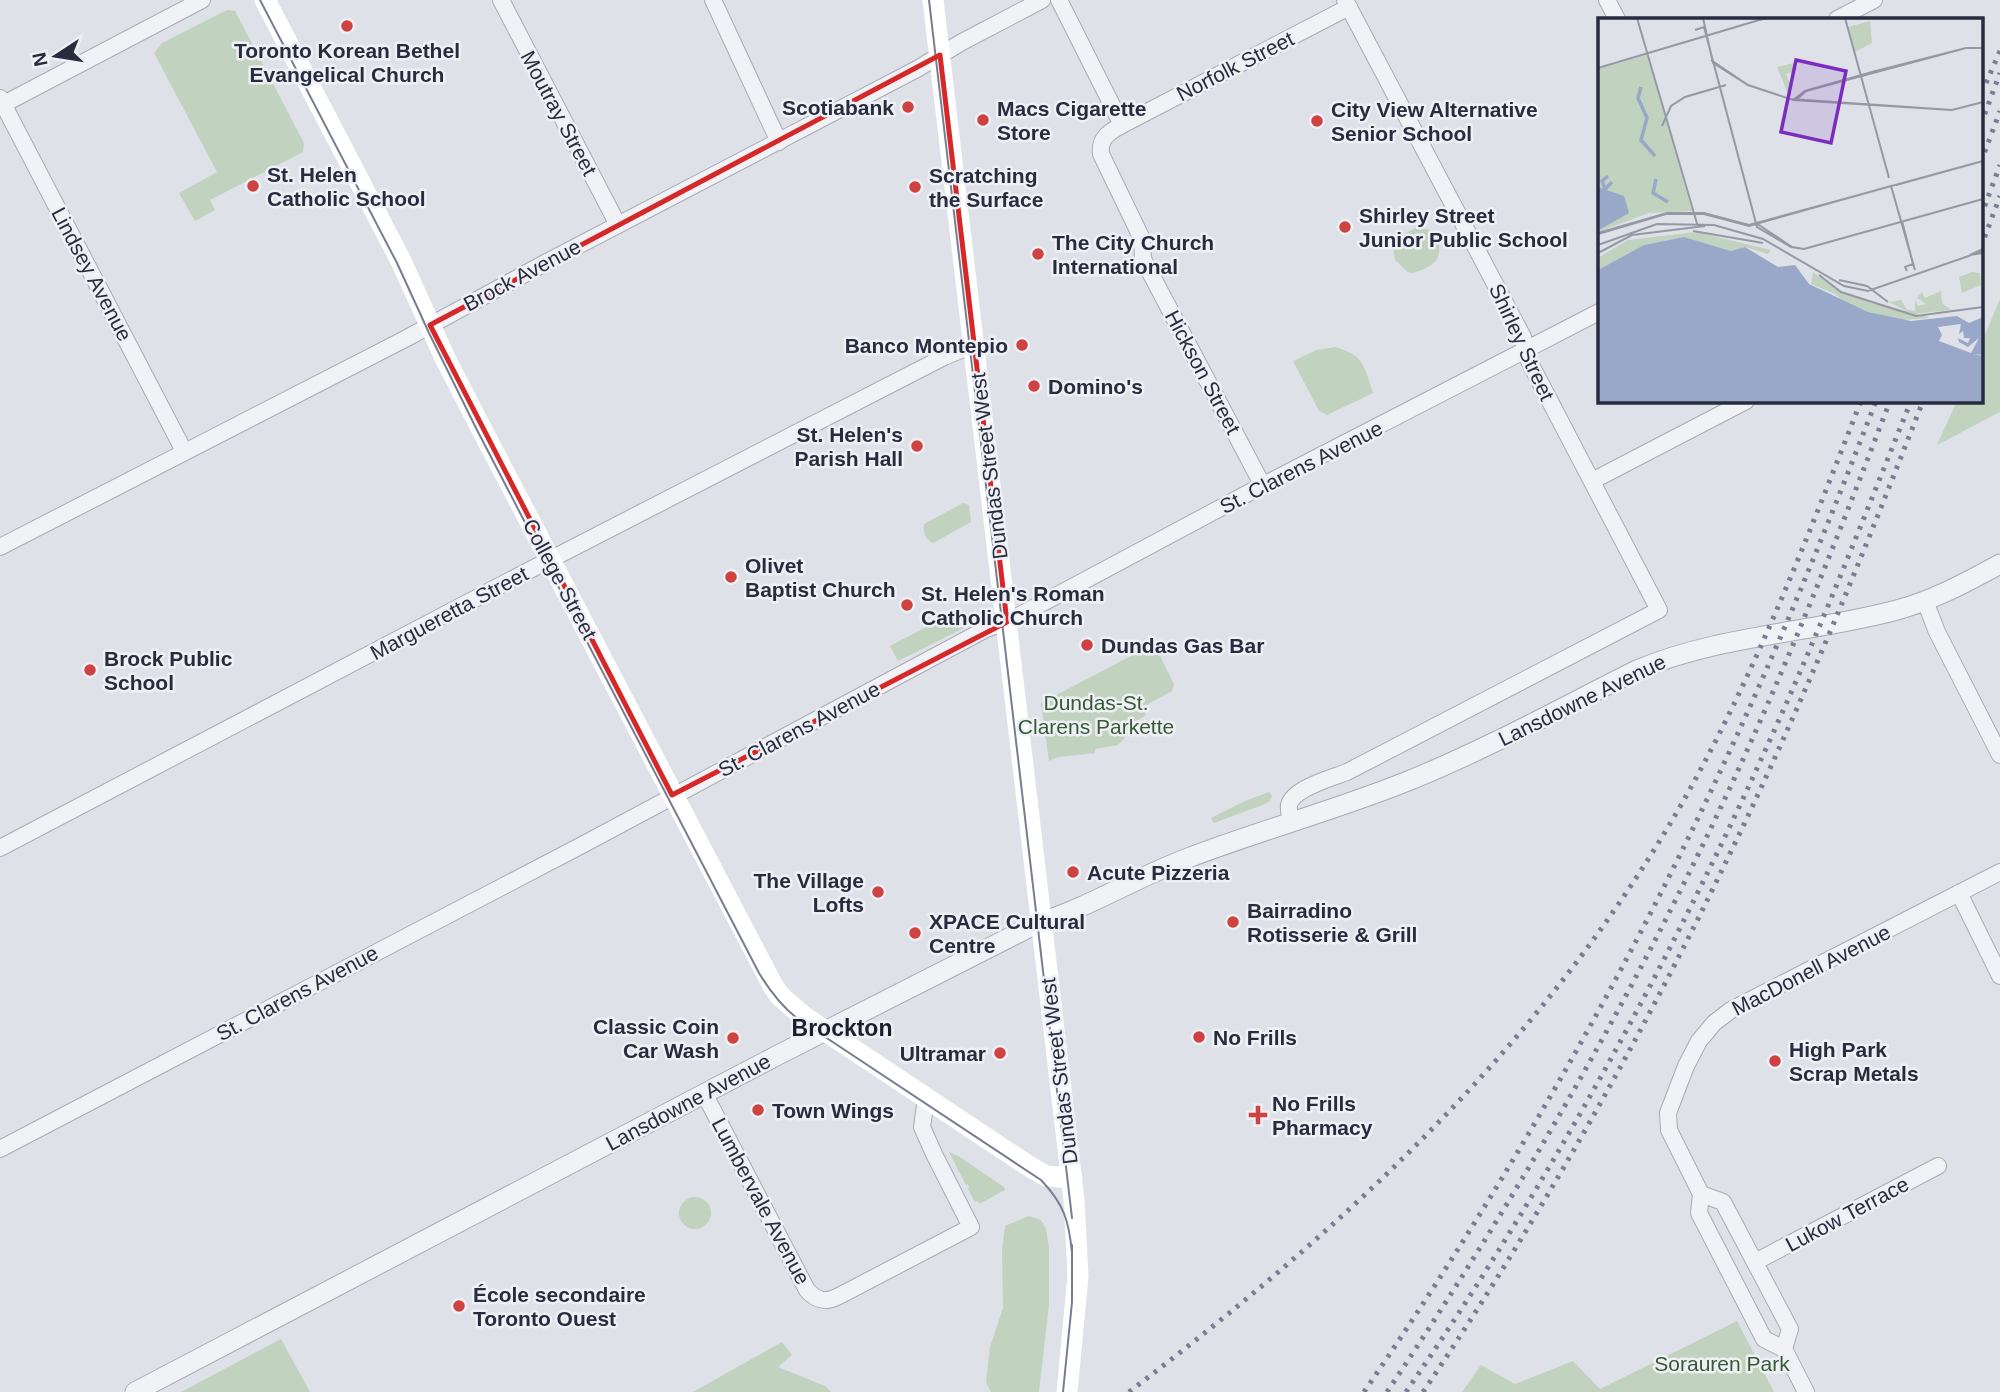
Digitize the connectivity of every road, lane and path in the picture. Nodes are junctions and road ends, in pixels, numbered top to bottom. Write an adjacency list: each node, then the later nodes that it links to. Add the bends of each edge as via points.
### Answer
1 (202, 0): 14 (street)
2 (265, 0): 19 (main road, College Street)
3 (501, 0): 17 (street, Moutray Street)
4 (713, 0): 16 (street)
5 (933, 0): 13 (main road, Dundas Street West)
6 (1042, 0): 13 (street, Brock Avenue)
7 (1059, 0): 15 (street)
8 (1607, 0): 11 (street)
9 (1874, 0): 12 (street)
10 (1347, 4): 15 (street, Norfolk Street); 21 (street, Shirley Street, via 1523,337)
11 (1616, 18)
12 (1839, 18)
13 (940, 55): 16 (street, Brock Avenue); 20 (main road, Dundas Street West)
14 (1, 103): 23 (street, Lindsey Avenue)
15 (1122, 125): 25 (street, Hickson Street, via 1103,138 1101,154 1142,239 1143,259)
16 (779, 142): 17 (street, Brock Avenue)
17 (618, 225): 19 (street, Brock Avenue)
18 (1598, 314): 21 (street, St. Clarens Avenue)
19 (430, 325): 23 (street, Brock Avenue); 27 (main road, College Street)
20 (975, 344): 27 (street, Margueretta Street); 31 (main road, Dundas Street West)
21 (1525, 352): 24 (street, Shirley Street); 25 (street, St. Clarens Avenue)
22 (1744, 402): 24 (street)
23 (184, 451): 26 (street, Brock Avenue)
24 (1592, 481): 30 (street, Shirley Street)
25 (1263, 486): 31 (street, St. Clarens Avenue)
26 (0, 547)
27 (550, 561): 33 (main road, College Street); 35 (street, Margueretta Street)
28 (2000, 564): 29 (street, Lansdowne Avenue)
29 (1925, 601): 32 (street); 34 (street, Lansdowne Avenue, via 1865,618 1714,645 1660,660 1463,758)
30 (1659, 610): 34 (street, Lansdowne Avenue, via 1347,772 1303,789 1288,807)
31 (1007, 622): 33 (street, St. Clarens Avenue); 38 (main road, Dundas Street West)
32 (2000, 755)
33 (672, 795): 40 (main road, College Street, via 770,982 785,1001); 43 (street, St. Clarens Avenue)
34 (1291, 822): 38 (street, Lansdowne Avenue, via 1177,862)
35 (0, 848)
36 (2000, 872): 37 (street, MacDonell Avenue)
37 (1959, 893): 39 (street); 46 (street, MacDonell Avenue, via 1731,1010 1714,1023 1686,1066 1668,1113 1669,1130)
38 (1042, 922): 40 (street, Lansdowne Avenue); 45 (main road, Dundas Street West)
39 (2000, 976)
40 (825, 1031): 41 (street, Lansdowne Avenue); 42 (main road, College Street)
41 (704, 1093): 42 (street, Lumbervale Avenue, via 807,1290 825,1301 971,1227 922,1127); 49 (street, Lansdowne Avenue)
42 (926, 1098): 45 (main road, College Street, via 1041,1174)
43 (0, 1149)
44 (1938, 1166): 47 (street, Lukow Terrace)
45 (1072, 1178): 50 (main road, Dundas Street West, via 1078,1276)
46 (1701, 1194): 47 (street, via 1723,1202); 48 (street, via 1699,1213 1764,1339)
47 (1755, 1262): 48 (street, via 1790,1329)
48 (1784, 1349): 51 (street)
49 (135, 1392)
50 (1068, 1392)
51 (1806, 1392)

